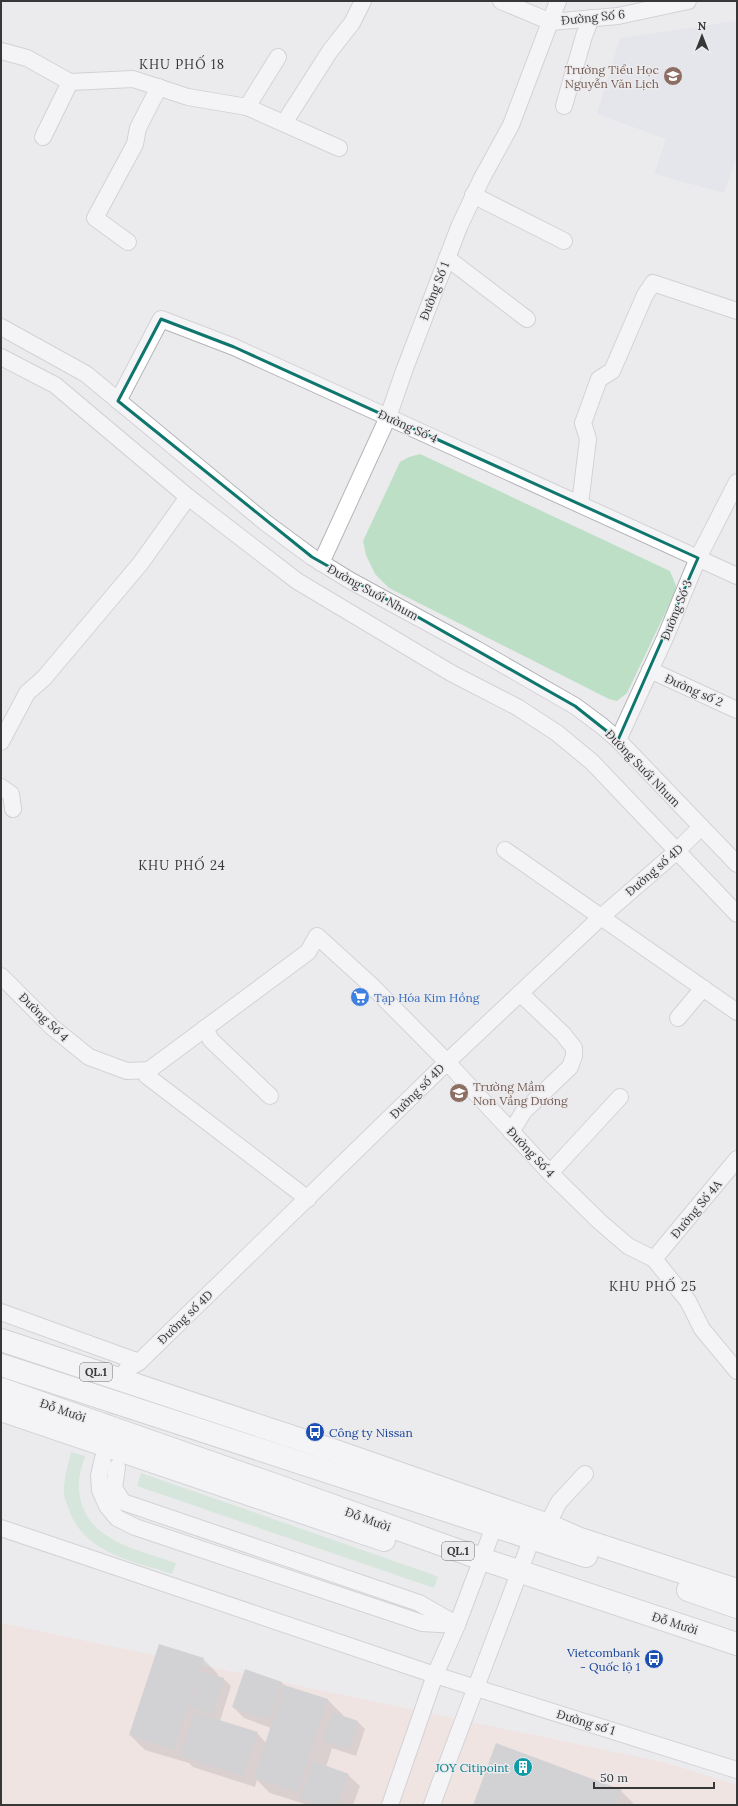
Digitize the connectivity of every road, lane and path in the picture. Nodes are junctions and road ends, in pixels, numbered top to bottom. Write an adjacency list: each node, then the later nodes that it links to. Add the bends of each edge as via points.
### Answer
1 (363, 1): 14 (street, via 352,23 330,51)
2 (501, 1): 7 (street, Đường Số 6)
3 (558, 1): 7 (street, Đường Số 1)
4 (688, 1): 5 (street, Đường Số 6)
5 (659, 4): 6 (street, Đường Số 6, via 618,16)
6 (591, 18): 7 (street, Đường Số 6); 12 (street)
7 (550, 22): 17 (street, Đường Số 1, via 511,125)
8 (1, 51): 10 (street, via 27,58)
9 (278, 57): 13 (street)
10 (70, 82): 11 (street, via 133,79); 15 (street)
11 (158, 88): 13 (street, via 188,97); 19 (street, via 138,128 135,144 95,218)
12 (564, 106)
13 (247, 107): 14 (street)
14 (284, 123): 16 (street)
15 (43, 137)
16 (338, 148)
17 (474, 195): 18 (street); 20 (street, Đường Số 1)
18 (564, 241)
19 (128, 242)
20 (447, 258): 22 (street); 26 (street, Đường Số 1)
21 (737, 311): 29 (street, via 653,283 645,295 612,371 599,379 582,423 588,439)
22 (527, 319)
23 (1, 328): 25 (street, Đường Suối Nhum, via 86,374)
24 (1, 357): 28 (street, via 55,385)
25 (118, 401): 26 (street, Đường Số 4, via 161,319 234,347); 31 (street, Đường Suối Nhum, via 266,523)
26 (388, 417): 29 (street, Đường Số 4); 31 (street, Đường Số 1)
27 (737, 482): 30 (street, Đường Số 3)
28 (188, 497): 36 (street, via 140,564 44,678 27,693); 41 (street, via 309,589 451,673 517,707 557,733 592,762)
29 (580, 504): 30 (street, Đường Số 4)
30 (698, 558): 32 (street, Đường Số 4); 33 (street, Đường Số 3)
31 (322, 563): 35 (street, Đường Suối Nhum, via 575,706)
32 (737, 576)
33 (650, 670): 34 (street, Đường số 2); 35 (street, Đường Số 3)
34 (737, 710)
35 (618, 740): 39 (street, Đường Suối Nhum)
36 (1, 742)
37 (1, 787): 38 (street, via 11,794)
38 (12, 809)
39 (701, 827): 41 (street, Đường số 4D); 42 (street, Đường Suối Nhum)
40 (505, 850): 44 (street)
41 (677, 850): 43 (street); 44 (street, Đường số 4D)
42 (737, 864)
43 (737, 914)
44 (601, 916): 46 (street); 47 (street, Đường số 4D)
45 (1, 976): 52 (street, Đường Số 4, via 52,1027 89,1056 127,1071)
46 (702, 988): 48 (street); 49 (street)
47 (520, 993): 51 (street, Đường số 4D); 55 (street, via 563,1034 574,1048 574,1056 570,1067 524,1111)
48 (737, 1012)
49 (678, 1018)
50 (205, 1028): 51 (street, Đường Số 4, via 308,952 317,936 372,986); 52 (street); 53 (street, via 211,1040)
51 (447, 1062): 55 (street, Đường Số 4); 58 (street, Đường số 4D)
52 (148, 1070): 58 (street, via 147,1076)
53 (270, 1096)
54 (620, 1096): 57 (street)
55 (512, 1132): 57 (street, Đường Số 4)
56 (737, 1159): 59 (street, Đường Số 4A)
57 (550, 1173): 59 (street, Đường Số 4, via 628,1246)
58 (308, 1199): 64 (street, Đường số 4D)
59 (654, 1259): 66 (street, Đường Số 4, via 688,1302 702,1329)
60 (1, 1312): 64 (street)
61 (1, 1340): 75 (highway, Đỗ Mười / QL.1, via 338,1452)
62 (1, 1354): 67 (highway)
63 (1, 1365): 67 (highway, Đỗ Mười / QL.1)
64 (141, 1368): 65 (street, Đường số 4D)
65 (126, 1370)
66 (737, 1371)
67 (63, 1386): 75 (highway, Đỗ Mười / QL.1)
68 (1, 1389): 70 (highway, Đỗ Mười / QL.1)
69 (1, 1398): 70 (highway)
70 (43, 1403): 78 (highway, Đỗ Mười / QL.1)
71 (1, 1410): 78 (highway, Đỗ Mười / QL.1, via 261,1498)
72 (103, 1458): 82 (street, via 99,1476 100,1490 107,1506 117,1518 135,1527 422,1623)
73 (117, 1467): 82 (street, via 114,1488 123,1502 419,1603)
74 (585, 1474): 77 (street, via 559,1502)
75 (498, 1517): 77 (highway, Đỗ Mười / QL.1); 78 (street)
76 (1, 1528): 85 (street, Đường số 1)
77 (539, 1531): 79 (street); 80 (highway, Đỗ Mười / QL.1, via 580,1539); 81 (highway, Đỗ Mười / QL.1)
78 (479, 1566): 79 (highway, Đỗ Mười / QL.1); 82 (street)
79 (517, 1579): 83 (highway, Đỗ Mười / QL.1); 84 (highway, Đỗ Mười / QL.1); 86 (street)
80 (737, 1590)
81 (737, 1607)
82 (457, 1625): 85 (street)
83 (737, 1644)
84 (737, 1659)
85 (435, 1675): 86 (street, Đường số 1); 88 (street)
86 (475, 1688): 87 (street, Đường số 1); 89 (street)
87 (737, 1770)
88 (390, 1805)
89 (432, 1805)

